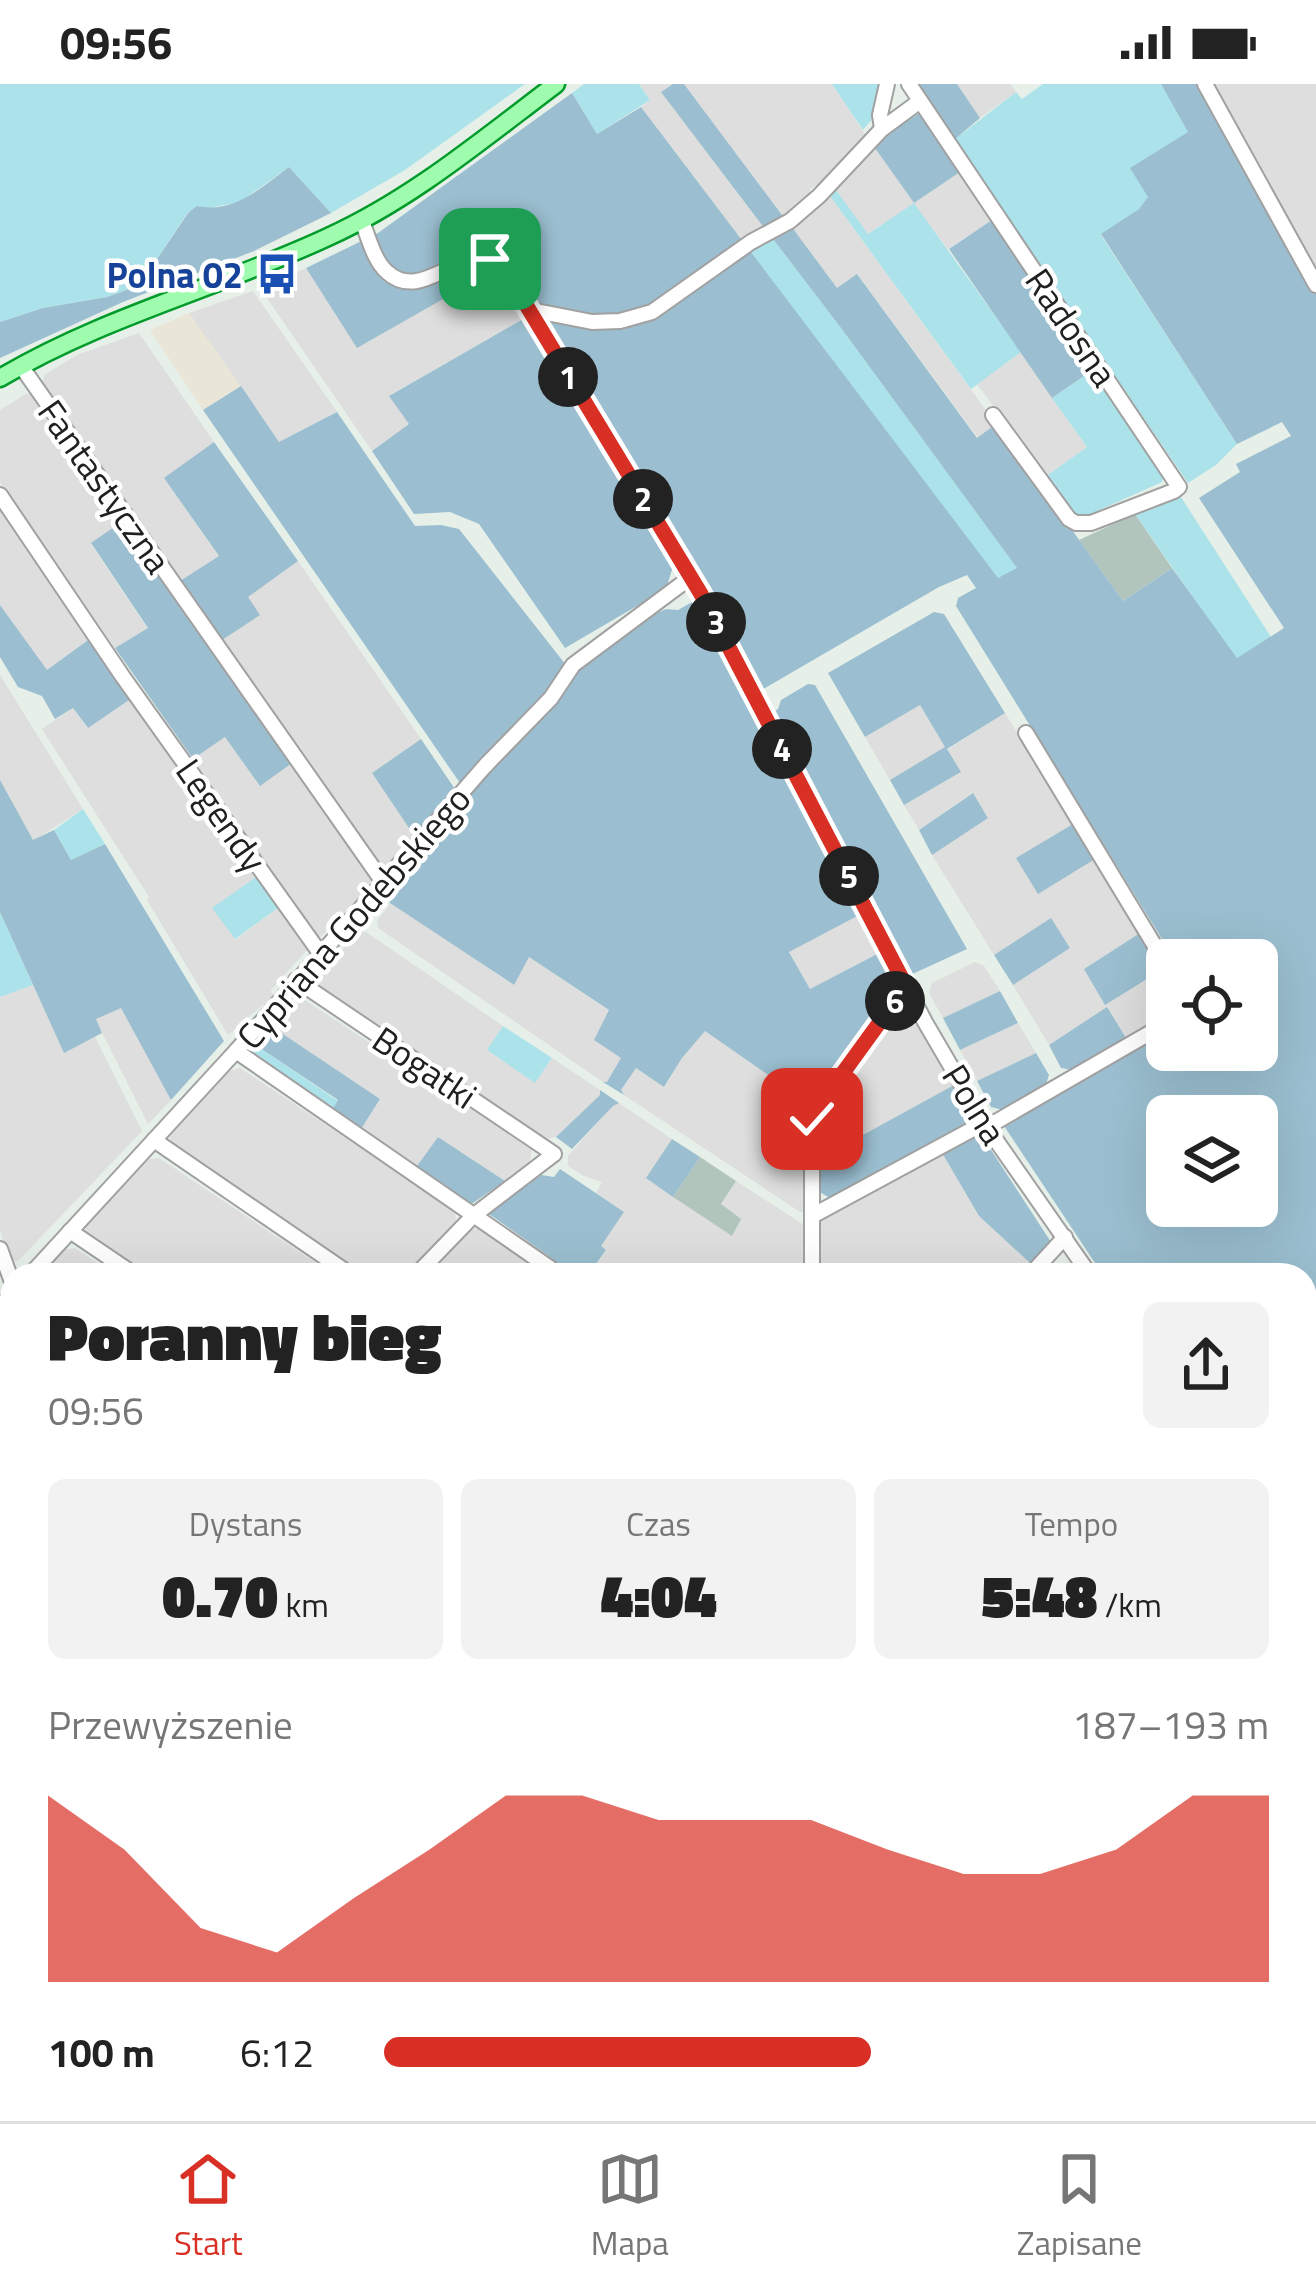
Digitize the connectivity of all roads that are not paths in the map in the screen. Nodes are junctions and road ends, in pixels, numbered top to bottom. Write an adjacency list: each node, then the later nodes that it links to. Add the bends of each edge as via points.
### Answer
1 (556, 84): 7 (main road)
2 (887, 84): 6 (street)
3 (909, 84): 5 (street, Radosna)
4 (1205, 84): 8 (street)
5 (920, 101): 6 (street); 12 (street, Radosna, via 1179,487 1076,523)
6 (881, 129): 9 (street, via 790,221 652,312 592,322)
7 (362, 221): 9 (street, Polna, via 378,259 399,279 490,259); 10 (main road)
8 (1316, 285)
9 (526, 309): 14 (street, Polna)
10 (21, 366): 11 (main road); 16 (street, Fantastyczna)
11 (0, 378)
12 (993, 415)
13 (0, 495): 18 (street, Legendy)
14 (691, 577): 16 (street, Cypriana Godebskiego, via 573,665); 20 (street, Polna)
15 (1026, 733): 17 (street)
16 (383, 882): 18 (street, Cypriana Godebskiego)
17 (1151, 939)
18 (320, 953): 19 (street, Cypriana Godebskiego)
19 (296, 980): 22 (street, Cypriana Godebskiego); 25 (street, Bogatki, via 554,1154)
20 (906, 986): 23 (street, Polna); 26 (street, via 812,1119)
21 (1146, 1035): 23 (street)
22 (236, 1052): 24 (street, Cypriana Godebskiego); 25 (street)
23 (986, 1125): 26 (street); 28 (street, Polna)
24 (154, 1140): 27 (street, Cypriana Godebskiego); 31 (street)
25 (473, 1216): 32 (street); 33 (street)
26 (812, 1216): 34 (street)
27 (70, 1232): 29 (street, Cypriana Godebskiego); 30 (street)
28 (1065, 1237): 35 (street); 36 (street, Polna)
29 (40, 1263)
30 (117, 1263)
31 (333, 1263)
32 (428, 1263)
33 (543, 1263)
34 (812, 1263)
35 (1041, 1263)
36 (1082, 1263)

